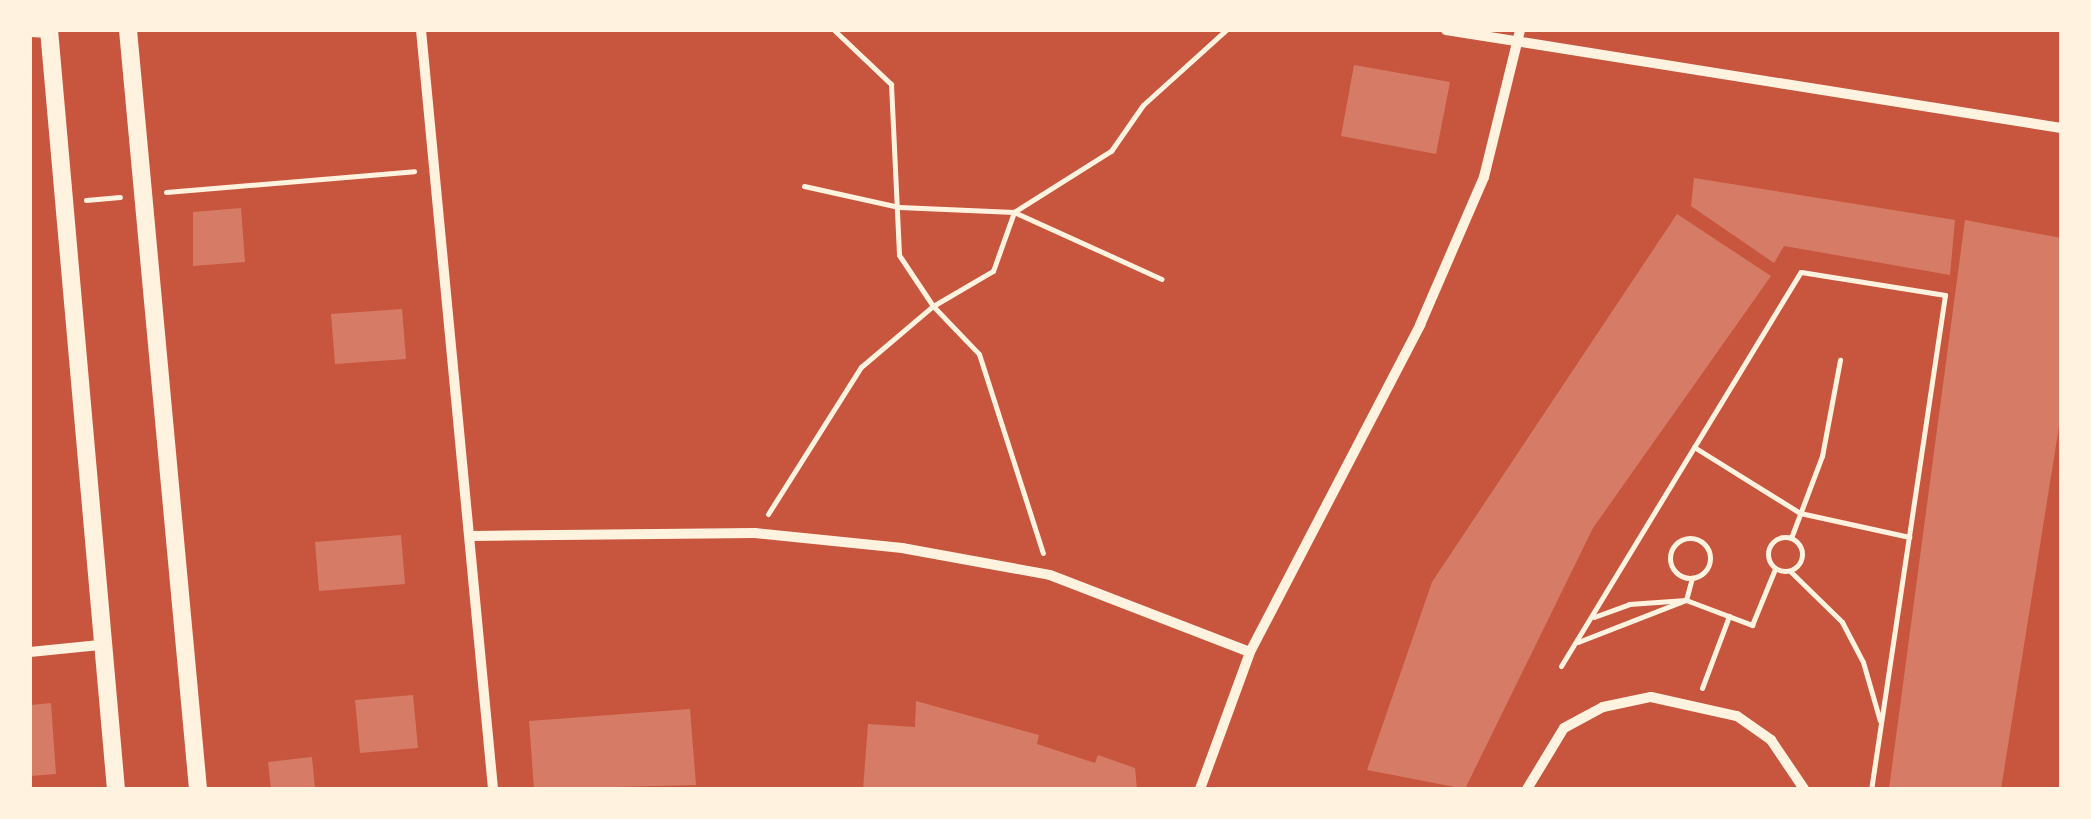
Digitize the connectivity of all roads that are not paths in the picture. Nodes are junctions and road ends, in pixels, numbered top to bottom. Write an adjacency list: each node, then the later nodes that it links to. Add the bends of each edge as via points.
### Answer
1 (128, 30): 13 (main road)
2 (421, 30): 8 (street)
3 (1446, 30): 6 (street)
4 (30, 32): 5 (street)
5 (49, 32): 9 (main road)
6 (1519, 36): 7 (street); 11 (street, via 1484,178 1427,308)
7 (2061, 128)
8 (472, 536): 11 (street, via 755,534 902,548 1050,575); 14 (street)
9 (100, 646): 10 (street); 12 (main road)
10 (30, 652)
11 (1250, 652): 15 (street)
12 (116, 789)
13 (198, 789)
14 (493, 789)
15 (1200, 789)
16 (1527, 789): 17 (street, via 1564,728 1603,706 1650,697 1697,702 1737,716 1771,740)
17 (1804, 789)

